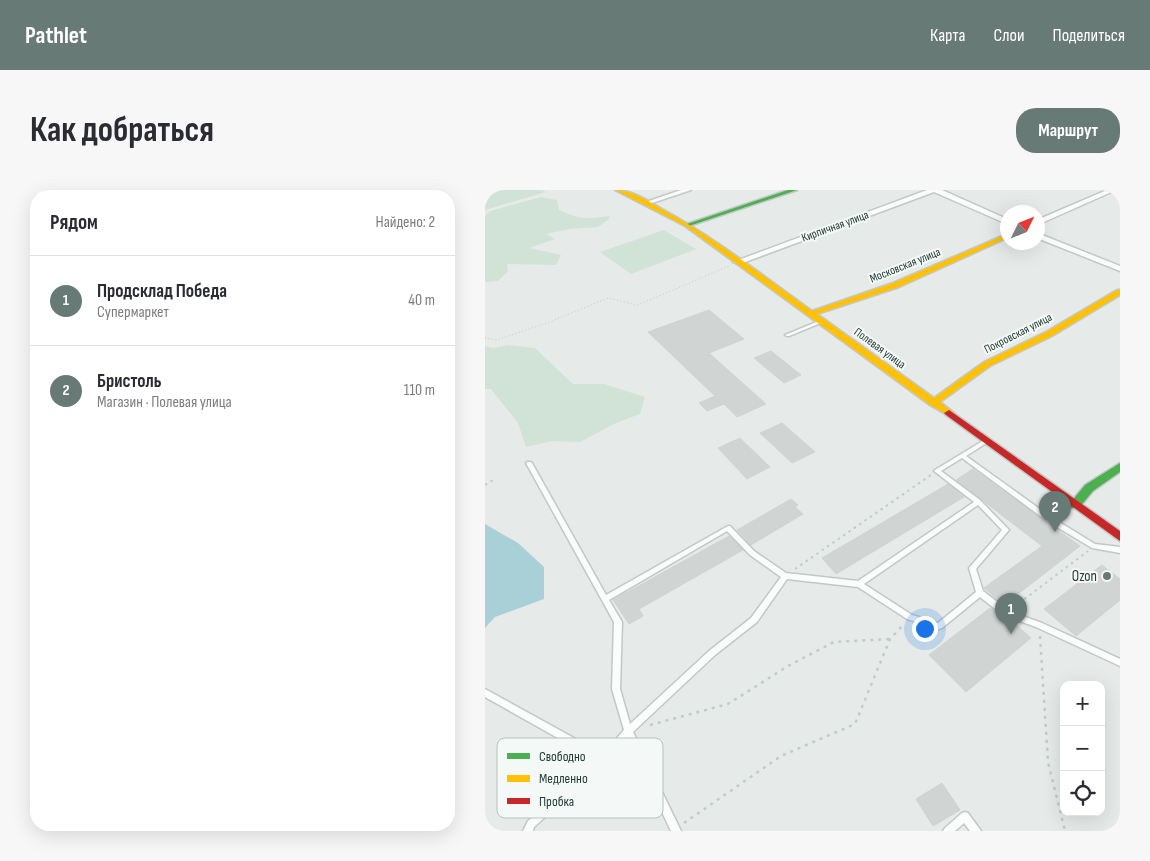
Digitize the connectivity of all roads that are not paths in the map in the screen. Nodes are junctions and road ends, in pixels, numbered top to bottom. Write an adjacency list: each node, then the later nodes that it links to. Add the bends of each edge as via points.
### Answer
1 (618, 190): 7 (street, Полевая улица)
2 (688, 190): 7 (street)
3 (794, 190): 10 (street)
4 (934, 190): 8 (street); 13 (street, Кирпичная улица)
5 (1112, 191): 6 (street); 9 (street)
6 (1120, 193)
7 (647, 203): 10 (street, Полевая улица)
8 (1000, 219)
9 (1045, 220)
10 (687, 225): 13 (street, Полевая улица)
11 (1045, 238): 14 (street)
12 (1000, 239): 16 (street, Московская улица, via 897,285)
13 (737, 262): 16 (street, Полевая улица)
14 (1120, 269)
15 (1120, 292): 19 (street, Покровская улица, via 1049,334 987,364)
16 (810, 314): 17 (street, Полевая улица)
17 (821, 322): 18 (lane); 19 (street, Полевая улица)
18 (787, 335)
19 (933, 403): 20 (street, Полевая улица)
20 (987, 440): 21 (lane); 25 (street, Полевая улица)
21 (963, 456): 24 (lane, via 937,471); 27 (lane, via 1049,519 1094,546)
22 (529, 463): 31 (lane)
23 (1120, 467): 25 (street, via 1089,488)
24 (978, 502): 29 (lane); 30 (lane, via 1006,530 972,568)
25 (1075, 504): 26 (street, Полевая улица)
26 (1120, 537)
27 (1120, 550)
28 (785, 576): 29 (lane); 31 (lane, via 752,553 728,528); 34 (lane, via 754,620 712,653)
29 (859, 584): 30 (lane, via 910,617 939,626)
30 (980, 593): 32 (lane, via 1006,613 1039,624)
31 (605, 599): 34 (lane, via 617,622 616,689)
32 (1120, 663)
33 (485, 693): 35 (lane)
34 (628, 731): 36 (lane); 37 (lane)
35 (566, 738)
36 (622, 738)
37 (631, 738)
38 (663, 803): 40 (lane)
39 (538, 818): 41 (lane)
40 (676, 830)
41 (528, 831)
42 (948, 831): 43 (lane, via 965,816)
43 (975, 831)

